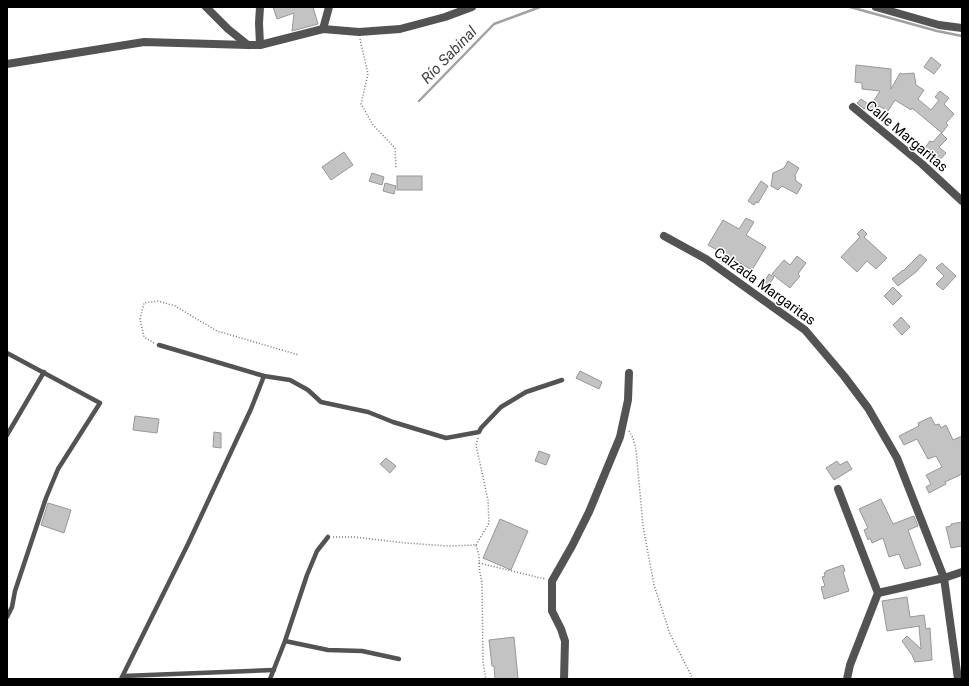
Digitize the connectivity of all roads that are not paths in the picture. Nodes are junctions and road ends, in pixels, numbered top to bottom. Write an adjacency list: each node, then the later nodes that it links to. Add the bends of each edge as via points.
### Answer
1 (206, 7): 8 (street)
2 (260, 7): 9 (street)
3 (329, 7): 7 (street)
4 (472, 7): 7 (street, via 400,29 359,32)
5 (876, 7): 6 (street, via 939,25)
6 (962, 28)
7 (323, 29): 9 (street)
8 (248, 45): 9 (street); 10 (street, via 144,42)
9 (260, 45)
10 (7, 64)
11 (853, 107): 12 (street, Calle Margaritas)
12 (962, 201)
13 (664, 236): 24 (street, Calzada Margaritas, via 706,259 805,330 844,376 868,408 897,458)
14 (159, 346): 18 (lane)
15 (7, 353): 16 (lane)
16 (44, 372): 20 (lane); 26 (lane, via 100,403 58,469)
17 (629, 373): 32 (street, via 628,400 620,436 589,512 552,581 552,611 565,641)
18 (264, 376): 19 (lane, via 290,380 308,390 321,402 368,412 446,438 480,432 501,407 526,392); 30 (lane, via 188,544)
19 (562, 380)
20 (7, 435)
21 (838, 489): 25 (street)
22 (328, 537): 27 (lane, via 317,550)
23 (962, 572): 24 (street)
24 (944, 578): 25 (street); 34 (street, Calzada Margaritas)
25 (878, 592): 33 (street)
26 (7, 617)
27 (285, 641): 28 (lane, via 328,650 362,652); 29 (lane)
28 (399, 659)
29 (274, 670): 30 (lane); 31 (lane)
30 (122, 677)
31 (270, 679)
32 (564, 679)
33 (847, 679)
34 (958, 679)

